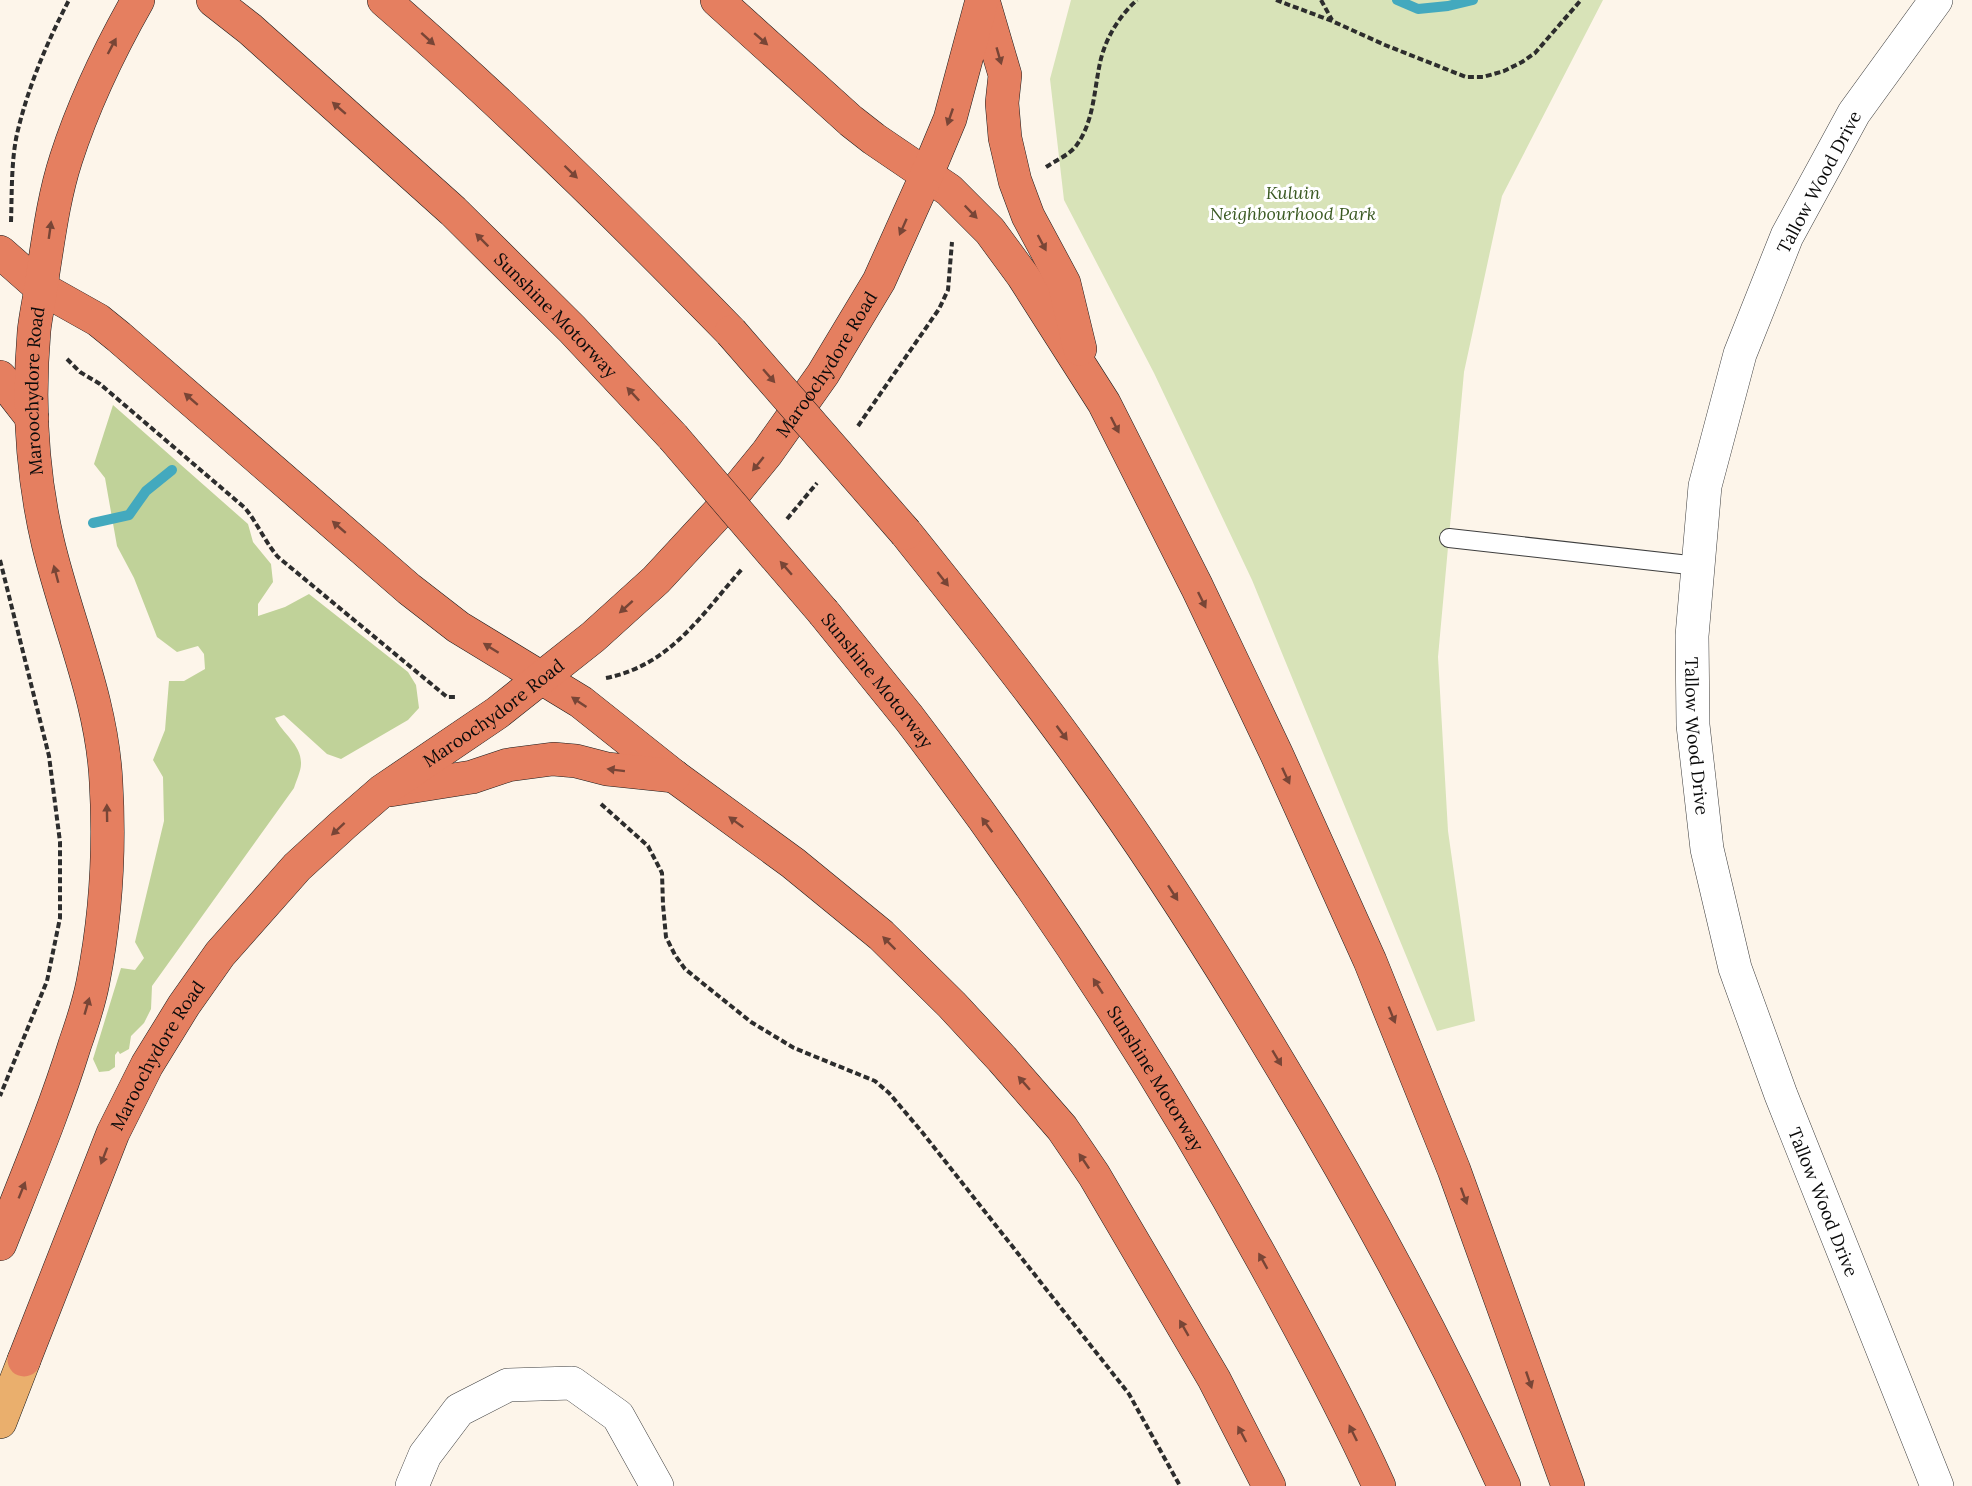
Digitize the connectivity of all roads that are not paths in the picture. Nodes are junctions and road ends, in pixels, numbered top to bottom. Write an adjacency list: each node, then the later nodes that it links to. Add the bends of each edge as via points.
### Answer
1 (138, 0): 9 (highway, Maroochydore Road, one-way to 1, via 53,208 66,160 108,54)
2 (213, 0): 24 (highway, Sunshine Motorway, one-way to 2, bridge, via 1251,1238 1135,1043 1063,933 909,719 673,437 572,329 453,211)
3 (384, 0): 25 (highway, one-way to 25, bridge, via 527,129 731,332 906,533 1083,761 1149,856 1318,1126 1399,1272)
4 (717, 0): 7 (highway, one-way to 7, via 851,120)
5 (983, 0): 7 (highway, Maroochydore Road, one-way to 7, via 950,119); 10 (highway, one-way to 10, via 1005,75 1004,126 1015,181 1028,216 1064,284)
6 (1936, 0): 14 (street, Tallow Wood Drive, via 1854,113 1787,236 1740,354 1705,486)
7 (927, 174): 10 (highway, one-way to 10, via 990,231); 15 (highway, Maroochydore Road, one-way to 15, via 879,281 823,374 767,453 656,580)
8 (2, 254): 9 (highway)
9 (41, 288): 12 (highway, Maroochydore Road, via 34,328); 15 (highway, one-way to 9, via 450,621 119,337 98,320)
10 (1087, 374): 26 (highway, one-way to 26, via 1197,587 1370,961 1454,1170)
11 (0, 377): 12 (highway)
12 (32, 418): 18 (highway, Maroochydore Road, one-way to 12, via 60,1094 93,985 107,866 106,780 99,727 48,542 39,496)
13 (1449, 538): 14 (lane)
14 (1698, 566): 27 (street, Tallow Wood Drive, via 1692,636 1693,725 1707,849 1735,968 1781,1095)
15 (541, 678): 16 (highway, one-way to 15, via 581,702); 17 (highway, Maroochydore Road, via 497,713)
16 (674, 776): 17 (highway, one-way to 17, via 553,759); 23 (highway, one-way to 16, via 1198,1351 1062,1128 1002,1059 881,935 793,863)
17 (382, 791): 19 (highway, Maroochydore Road, one-way to 19, via 297,867 220,954 184,1005 147,1065 113,1133)
18 (0, 1244)
19 (24, 1360): 20 (main road, Maroochydore Road)
20 (0, 1422)
21 (412, 1486): 22 (street, via 424,1455 459,1410 508,1385 572,1383 618,1416)
22 (657, 1486)
23 (1269, 1486)
24 (1379, 1486)
25 (1504, 1486)
26 (1568, 1486)
27 (1937, 1486)

